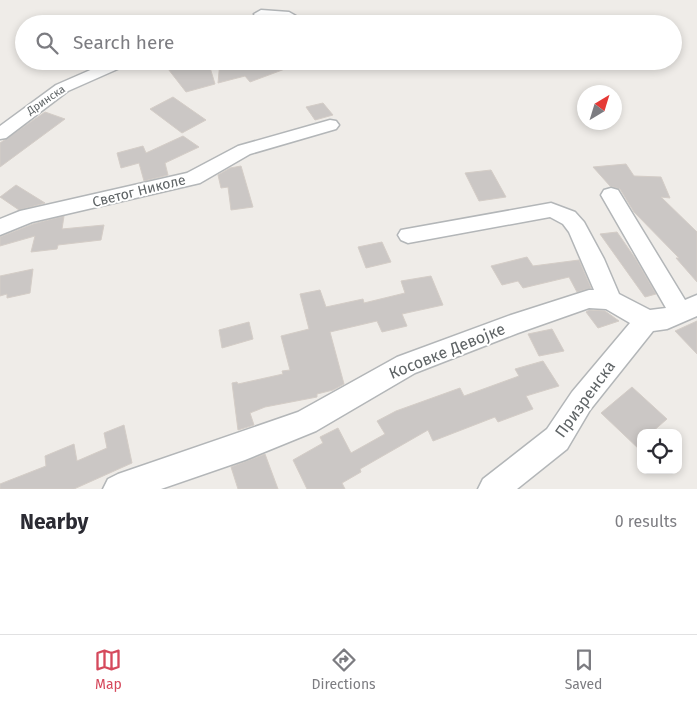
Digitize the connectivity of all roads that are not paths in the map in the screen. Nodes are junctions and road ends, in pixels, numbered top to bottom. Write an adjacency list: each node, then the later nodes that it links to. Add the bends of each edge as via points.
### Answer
1 (103, 70): 3 (street, Дринска, via 62,88)
2 (330, 126): 5 (street, Светог Николе, via 244,150 193,178 27,216)
3 (0, 134)
4 (611, 195): 8 (street)
5 (0, 227)
6 (408, 236): 7 (street, via 551,210 572,221 606,285)
7 (609, 300): 9 (street, Косовке Девојке); 10 (street, Косовке Девојке, via 589,299 421,359 306,422)
8 (689, 309): 9 (street, via 667,319)
9 (647, 320): 11 (street, Призренска, via 582,401 557,439)
10 (118, 489)
11 (493, 489)

